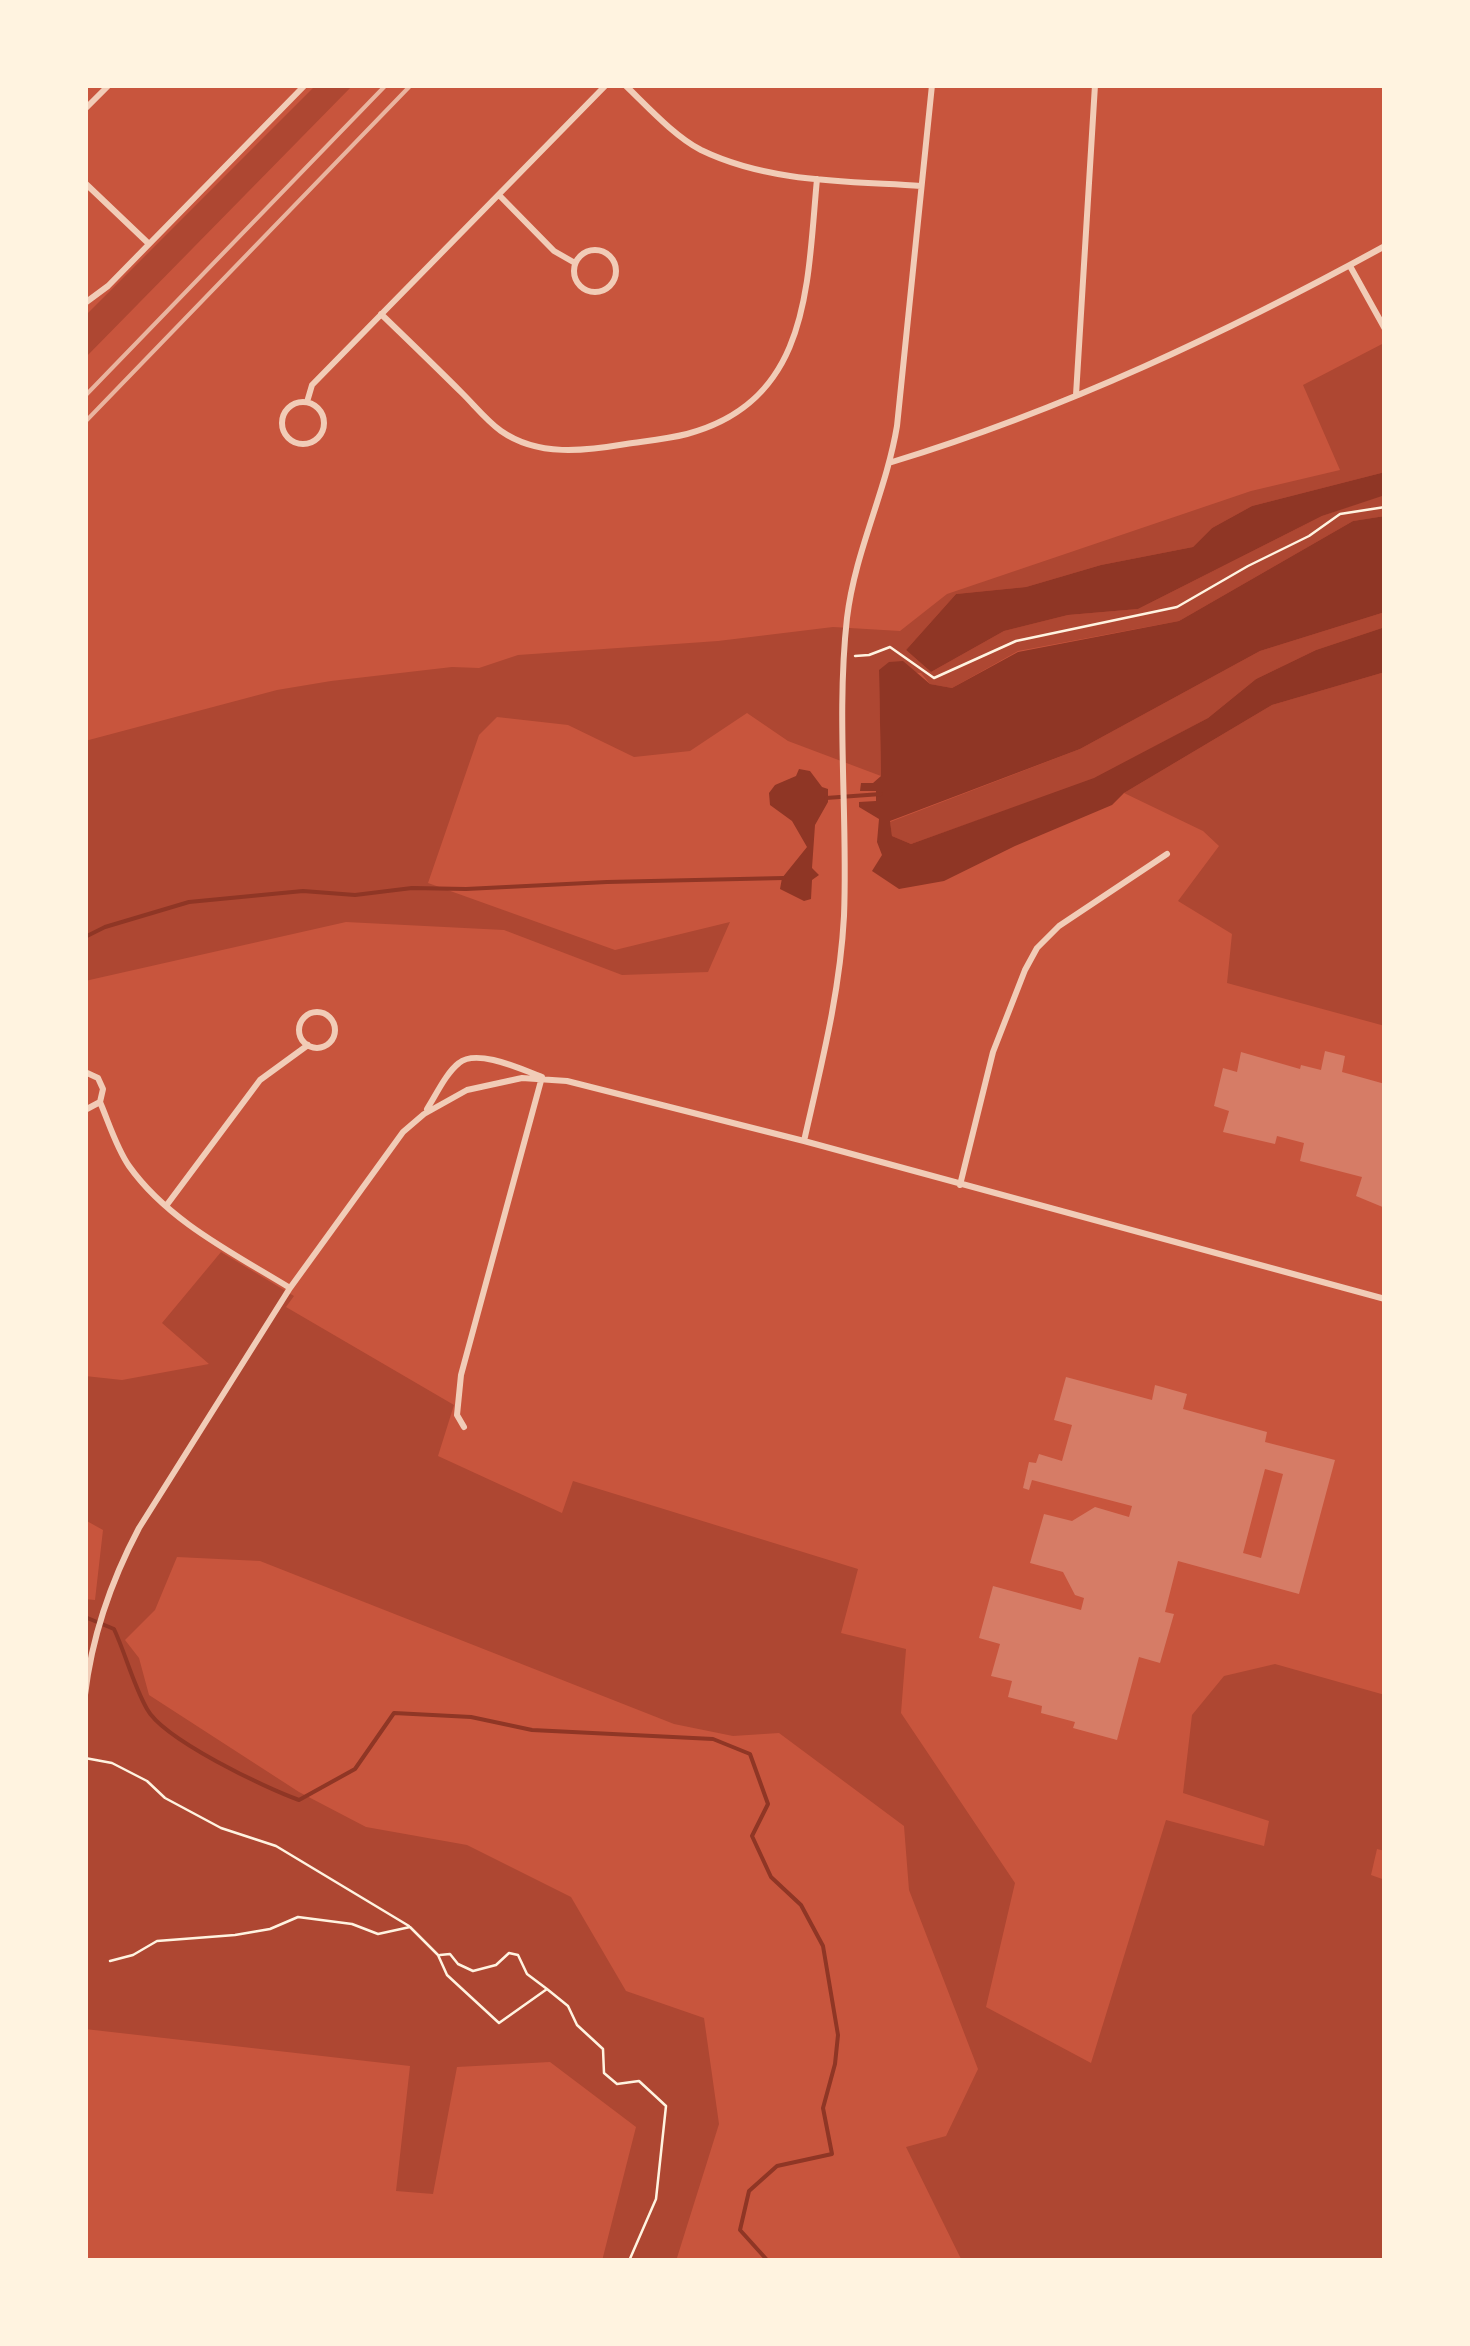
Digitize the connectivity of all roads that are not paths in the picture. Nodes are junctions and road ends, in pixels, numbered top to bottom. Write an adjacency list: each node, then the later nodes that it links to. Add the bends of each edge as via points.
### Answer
1 (109, 85): 7 (street)
2 (305, 85): 12 (street)
3 (606, 85): 11 (street)
4 (624, 85): 8 (street, via 697,148 772,174)
5 (932, 85): 10 (street)
6 (1095, 85): 19 (street)
7 (85, 109)
8 (817, 178): 10 (street); 17 (street, via 802,319 789,352 752,402 687,434 597,450 531,446 501,431)
9 (85, 183): 12 (street)
10 (922, 186): 21 (street)
11 (499, 195): 14 (street, via 554,251); 17 (street)
12 (148, 244): 16 (street)
13 (1385, 246): 15 (street)
14 (575, 263): 14 (street, via 574,278 588,291 614,280 614,262 601,251 588,251)
15 (1350, 266): 18 (street); 19 (street)
16 (85, 303)
17 (381, 314): 20 (street, via 312,385)
18 (1385, 329)
19 (1076, 395): 21 (street)
20 (307, 402): 20 (street, via 291,406 283,418 284,432 299,443 316,440 323,430 320,411)
21 (890, 462): 29 (street, via 848,608 840,975)
22 (1167, 854): 30 (street, via 1059,926 1038,948 993,1052)
23 (308, 1046): 23 (street, via 330,1043 335,1032 329,1016 312,1012 302,1019 300,1036); 31 (street, via 252,1089)
24 (85, 1072): 26 (street, via 102,1083)
25 (542, 1078): 28 (street, via 494,1082); 28 (street, via 473,1057 456,1065); 29 (street); 34 (street, via 461,1376 457,1415)
26 (100, 1102): 27 (street); 31 (street, via 126,1162)
27 (85, 1110)
28 (424, 1114): 32 (street, via 388,1149)
29 (804, 1141): 30 (street)
30 (960, 1184): 33 (street)
31 (166, 1206): 32 (street)
32 (290, 1288): 35 (street, via 139,1528 106,1600)
33 (1385, 1298)
34 (464, 1427)
35 (85, 1695)

